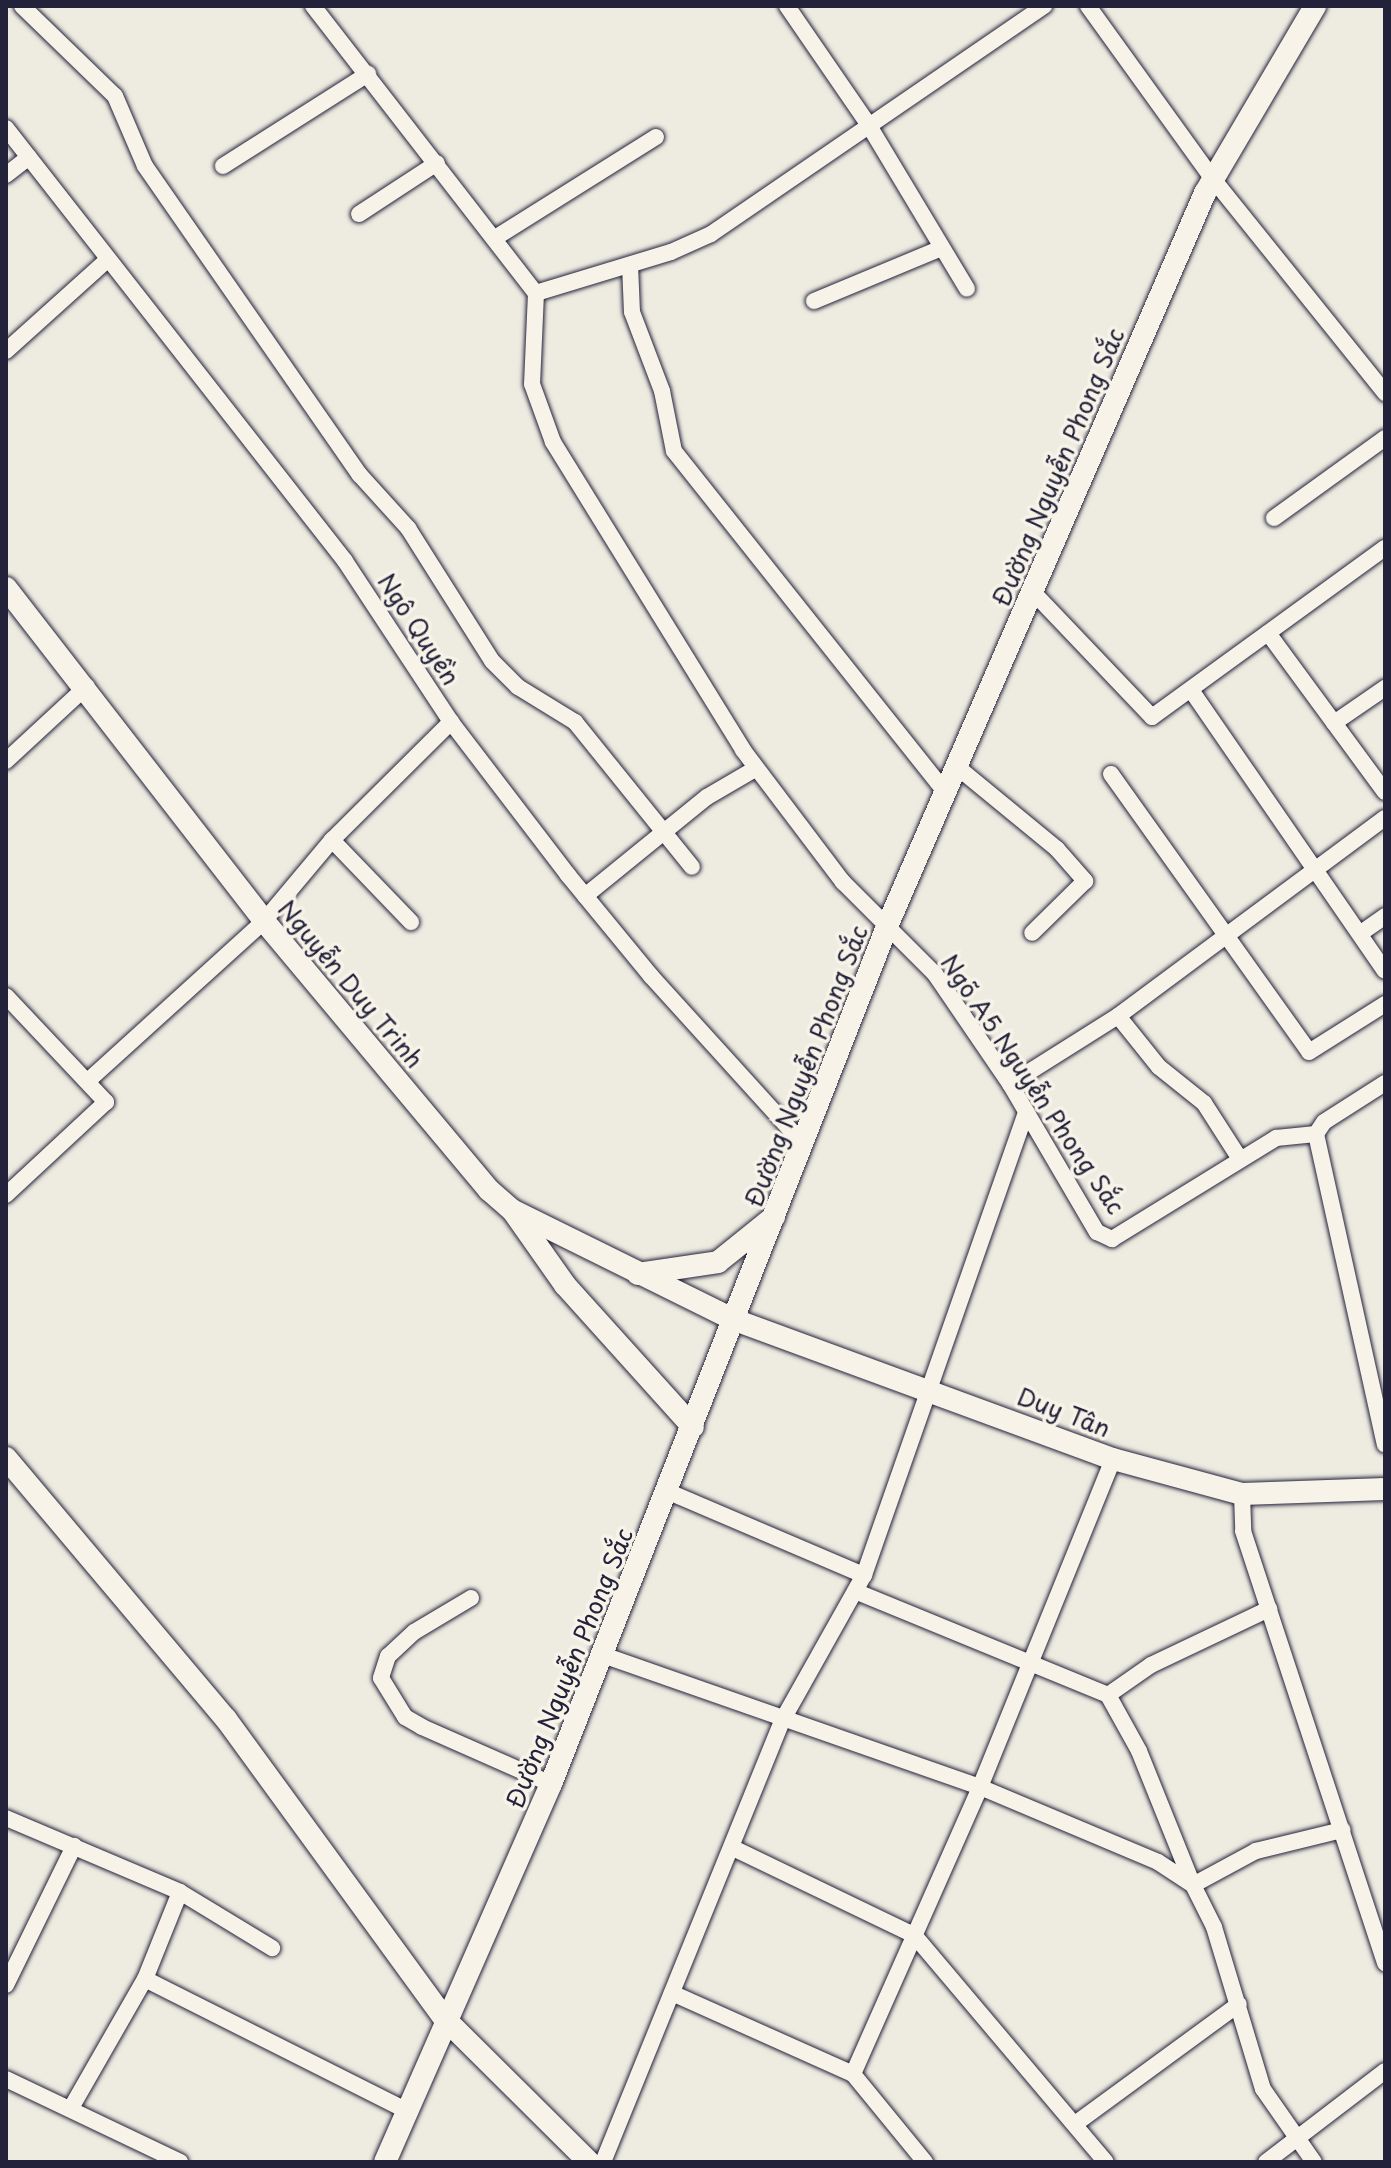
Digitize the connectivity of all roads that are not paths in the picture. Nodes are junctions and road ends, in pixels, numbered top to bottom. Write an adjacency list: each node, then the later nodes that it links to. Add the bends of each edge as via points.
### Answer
1 (22, 6): 44 (street, via 115,96 145,166 360,475 408,528 492,661 518,687 575,722)
2 (313, 6): 7 (street)
3 (787, 6): 8 (street)
4 (1044, 6): 8 (street)
5 (1088, 6): 15 (street)
6 (1315, 6): 15 (street, Đường Nguyễn Phong Sắc)
7 (368, 74): 12 (street); 13 (street)
8 (868, 124): 18 (street); 20 (street, via 711,234)
9 (6, 128): 11 (street, Ngô Quyền)
10 (656, 137): 17 (street)
11 (29, 157): 14 (street); 19 (street, Ngô Quyền)
12 (437, 163): 16 (street); 17 (street)
13 (223, 166)
14 (6, 175)
15 (1213, 179): 25 (street); 30 (street, Đường Nguyễn Phong Sắc)
16 (359, 214)
17 (495, 238): 22 (street)
18 (939, 249): 21 (street); 23 (street)
19 (108, 259): 24 (street); 35 (street, Ngô Quyền, via 345,561)
20 (630, 265): 22 (street); 41 (street, via 632,312 662,391 674,451)
21 (967, 289)
22 (536, 293): 39 (street, Ngõ A5 Nguyễn Phong Sắc, via 532,384 553,442)
23 (814, 301)
24 (6, 351)
25 (1385, 393)
26 (1385, 438): 27 (street)
27 (1274, 518)
28 (1385, 548): 31 (street)
29 (6, 588): 32 (street, Nguyễn Duy Trinh)
30 (1032, 591): 34 (street, via 1152,717); 38 (street, Đường Nguyễn Phong Sắc)
31 (1268, 633): 34 (street); 36 (street)
32 (87, 686): 37 (street); 50 (street, Nguyễn Duy Trinh)
33 (1385, 688): 36 (street)
34 (1191, 690): 47 (street)
35 (451, 722): 45 (street); 48 (street, Ngô Quyền)
36 (1334, 723): 42 (street)
37 (6, 761)
38 (956, 766): 41 (street, Đường Nguyễn Phong Sắc); 54 (street, via 1057,849 1085,881)
39 (755, 769): 44 (street); 52 (street, Ngõ A5 Nguyễn Phong Sắc, via 843,882)
40 (1111, 774): 53 (street)
41 (945, 792): 52 (street, Đường Nguyễn Phong Sắc)
42 (1385, 792)
43 (1385, 818): 47 (street)
44 (664, 830): 46 (street); 48 (street)
45 (332, 840): 50 (street); 51 (street)
46 (692, 867)
47 (1316, 868): 53 (street); 55 (street)
48 (585, 896): 65 (street, Ngô Quyền)
49 (1385, 916): 55 (street)
50 (264, 921): 60 (street); 68 (street, Nguyễn Duy Trinh, via 489,1190)
51 (411, 922)
52 (888, 924): 62 (street, Ngõ A5 Nguyễn Phong Sắc, via 935,974); 65 (street, Đường Nguyễn Phong Sắc)
53 (1226, 931): 58 (street, via 1309,1052); 59 (street)
54 (1032, 933)
55 (1361, 933): 56 (street)
56 (1385, 971)
57 (6, 996): 60 (street)
58 (1385, 1004)
59 (1118, 1016): 62 (street); 66 (street, via 1159,1067 1204,1103)
60 (90, 1079): 67 (street, via 106,1102)
61 (1385, 1083): 64 (street, via 1324,1122)
62 (1010, 1084): 63 (street, Ngõ A5 Nguyễn Phong Sắc)
63 (1026, 1112): 66 (street, Ngõ A5 Nguyễn Phong Sắc, via 1097,1232 1112,1239); 72 (street)
64 (1316, 1134): 66 (street, Ngõ A5 Nguyễn Phong Sắc, via 1276,1138); 74 (street)
65 (804, 1145): 69 (street, Đường Nguyễn Phong Sắc)
66 (1240, 1159)
67 (6, 1195)
68 (512, 1210): 70 (street, Nguyễn Duy Trinh); 73 (street, via 565,1285)
69 (778, 1213): 70 (street, via 718,1262); 71 (street, Đường Nguyễn Phong Sắc)
70 (638, 1274): 71 (street, Nguyễn Duy Trinh)
71 (735, 1320): 72 (street, Duy Tân); 73 (street, Đường Nguyễn Phong Sắc)
72 (927, 1387): 76 (street, Duy Tân); 80 (street)
73 (693, 1427): 78 (street, Đường Nguyễn Phong Sắc)
74 (1385, 1444)
75 (6, 1458): 103 (street, via 226,1719)
76 (1113, 1459): 79 (street, Duy Tân); 85 (street)
77 (1385, 1489): 79 (street, Duy Tân)
78 (669, 1492): 80 (street); 84 (street, Đường Nguyễn Phong Sắc)
79 (1242, 1494): 83 (street, via 1243,1531)
80 (864, 1575): 81 (street)
81 (857, 1592): 85 (street); 87 (street)
82 (471, 1598): 88 (street, via 414,1632 388,1656 381,1678 405,1717)
83 (1269, 1609): 86 (street, via 1151,1665); 91 (street)
84 (603, 1655): 87 (street); 88 (street, Đường Nguyễn Phong Sắc)
85 (1030, 1663): 86 (street); 89 (street)
86 (1108, 1695): 94 (street, via 1139,1751)
87 (782, 1721): 89 (street); 93 (street)
88 (551, 1784): 103 (street, Đường Nguyễn Phong Sắc)
89 (980, 1787): 94 (street, via 1158,1862); 96 (street)
90 (6, 1818): 92 (street)
91 (1342, 1830): 94 (street, via 1256,1851); 98 (street)
92 (74, 1846): 95 (street); 100 (street)
93 (733, 1848): 96 (street); 101 (street)
94 (1193, 1885): 102 (street, via 1214,1927)
95 (180, 1892): 97 (street); 99 (street)
96 (914, 1935): 105 (street); 109 (street)
97 (272, 1948)
98 (1385, 1963)
99 (145, 1979): 107 (street); 108 (street)
100 (6, 1985)
101 (672, 1993): 105 (street); 114 (street)
102 (1239, 2004): 109 (street); 110 (street, via 1263,2089)
103 (445, 2019): 108 (street, Đường Nguyễn Phong Sắc); 113 (street)
104 (1385, 2071): 110 (street)
105 (853, 2074): 115 (street)
106 (6, 2079): 107 (street)
107 (71, 2108): 111 (street)
108 (409, 2112): 112 (street, Đường Nguyễn Phong Sắc)
109 (1075, 2124): 116 (street)
110 (1296, 2139): 117 (street); 118 (street)
111 (180, 2162)
112 (385, 2162)
113 (589, 2162)
114 (603, 2162)
115 (925, 2162)
116 (1106, 2162)
117 (1266, 2162)
118 (1314, 2162)

